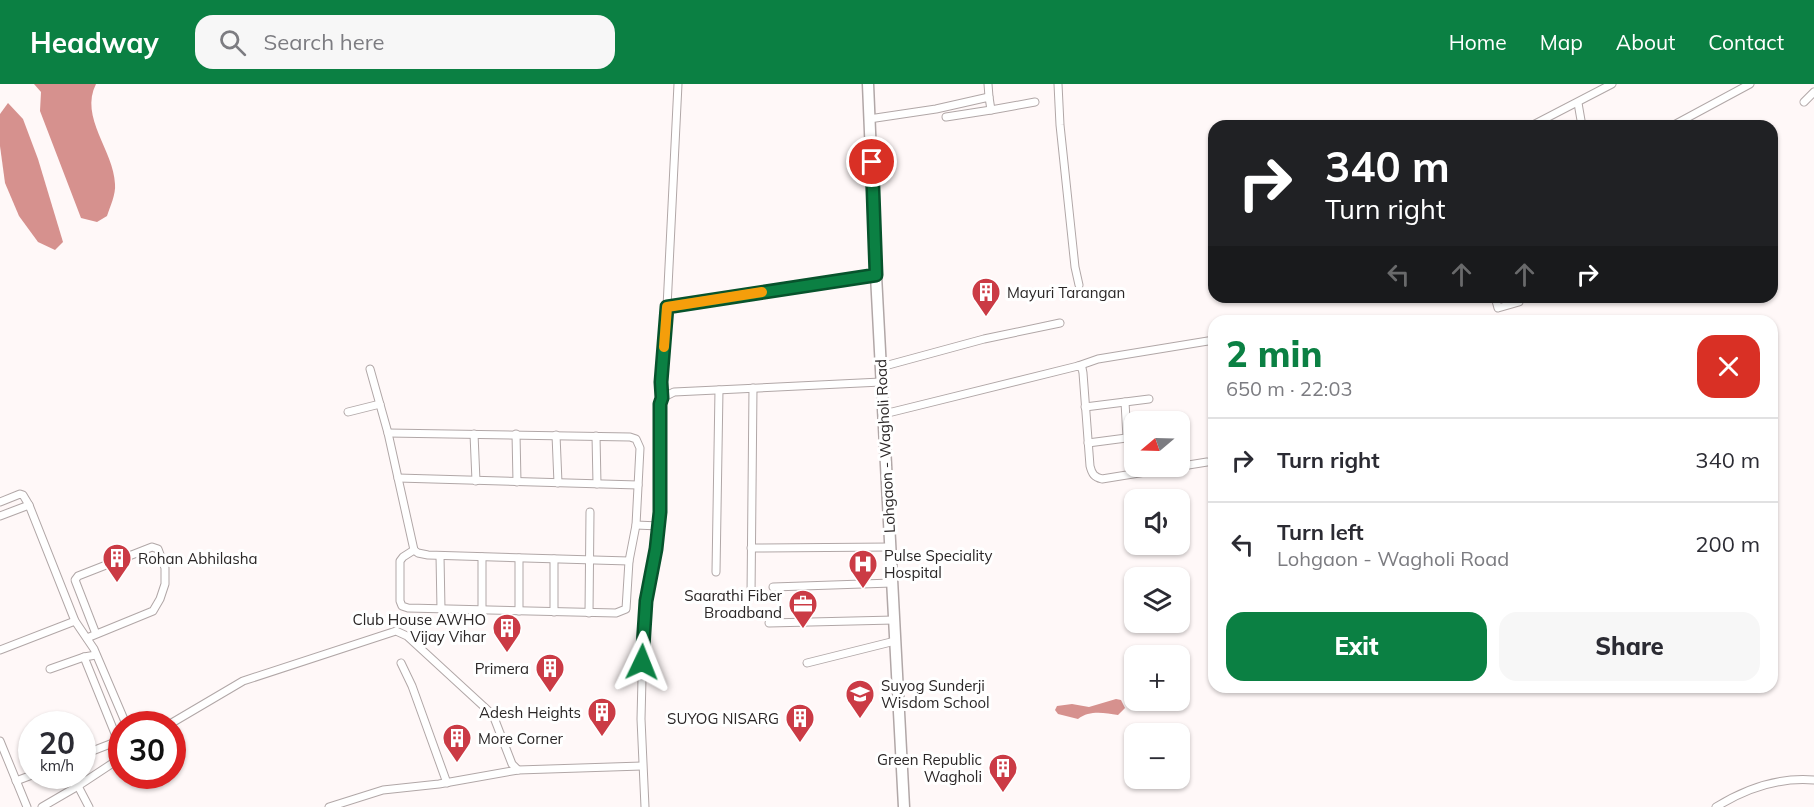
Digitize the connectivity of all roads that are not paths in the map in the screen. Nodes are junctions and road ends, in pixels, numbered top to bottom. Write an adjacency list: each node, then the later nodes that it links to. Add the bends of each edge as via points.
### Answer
1 (678, 84): 22 (street)
2 (868, 84): 14 (main road, Lohgaon - Wagholi Road)
3 (988, 84): 8 (street)
4 (1058, 84): 19 (street)
5 (1612, 84): 11 (street)
6 (1750, 84): 17 (street)
7 (1814, 92): 10 (street)
8 (989, 97): 12 (street); 14 (street)
9 (1035, 102): 12 (street)
10 (1804, 102)
11 (1578, 103): 15 (street); 16 (street)
12 (991, 110): 13 (street)
13 (946, 117)
14 (869, 119): 18 (main road, Lohgaon - Wagholi Road)
15 (1543, 120)
16 (1581, 120)
17 (1685, 120)
18 (876, 275): 22 (street); 26 (main road, Lohgaon - Wagholi Road)
19 (1078, 285)
20 (1497, 303): 21 (street, via 1498,308)
21 (1516, 303)
22 (667, 307): 31 (street)
23 (1060, 323): 26 (street)
24 (1208, 341): 25 (street, via 1098,358)
25 (1078, 366): 35 (street, via 1082,368); 38 (street)
26 (881, 367): 28 (main road, Lohgaon - Wagholi Road)
27 (370, 369): 34 (street)
28 (882, 382): 29 (street); 38 (main road, Lohgaon - Wagholi Road)
29 (753, 388): 30 (street); 62 (street)
30 (719, 390): 31 (street, via 674,392); 70 (street)
31 (662, 398): 60 (street)
32 (1149, 399): 33 (street)
33 (1125, 402): 35 (street); 36 (street)
34 (380, 404): 37 (street); 39 (street)
35 (1085, 407): 45 (street)
36 (1126, 411)
37 (348, 412)
38 (884, 414): 61 (main road, Lohgaon - Wagholi Road)
39 (388, 433): 40 (street); 49 (street)
40 (474, 434): 41 (street); 50 (street)
41 (516, 434): 42 (street); 51 (street)
42 (556, 435): 43 (street); 52 (street)
43 (596, 436): 53 (street); 54 (street, via 636,439 640,448)
44 (1124, 438): 45 (street)
45 (1088, 443): 48 (street, via 1090,466 1096,477)
46 (1207, 462): 47 (street)
47 (1190, 465)
48 (1124, 475)
49 (398, 478): 50 (street); 63 (street)
50 (476, 480): 51 (street)
51 (517, 482): 52 (street)
52 (558, 483): 53 (street)
53 (597, 484): 54 (street)
54 (638, 485): 59 (street)
55 (0, 502): 56 (street, via 20,494)
56 (28, 505): 58 (street); 80 (street)
57 (590, 512): 68 (street)
58 (0, 516)
59 (636, 525): 60 (street); 69 (street)
60 (658, 526): 96 (street, via 644,629)
61 (891, 547): 62 (street); 71 (main road, Lohgaon - Wagholi Road)
62 (751, 548): 73 (street)
63 (414, 550): 64 (street); 75 (street, via 400,561 402,606)
64 (440, 556): 65 (street); 75 (street)
65 (482, 557): 66 (street); 76 (street)
66 (519, 558): 67 (street); 77 (street)
67 (554, 559): 68 (street); 78 (street)
68 (589, 560): 69 (street); 79 (street)
69 (629, 561): 79 (street, via 626,609 616,614)
70 (716, 572)
71 (892, 583): 72 (street); 81 (main road, Lohgaon - Wagholi Road)
72 (773, 587)
73 (751, 595)
74 (87, 609): 80 (street); 83 (street); 83 (street, via 75,580 78,576 152,547 158,549 165,568 165,584 153,611)
75 (441, 609): 76 (street)
76 (482, 610): 77 (street)
77 (519, 611): 78 (street)
78 (555, 612): 79 (street)
79 (590, 613)
80 (74, 618): 84 (street); 86 (street)
81 (894, 620): 82 (street); 85 (main road, Lohgaon - Wagholi Road)
82 (769, 623)
83 (96, 634): 84 (street)
84 (87, 638): 87 (street)
85 (895, 641): 90 (street); 108 (main road, Lohgaon - Wagholi Road)
86 (0, 650)
87 (96, 655): 88 (street); 92 (street)
88 (84, 657): 91 (street); 95 (street, via 118,741)
89 (401, 663): 100 (street)
90 (807, 663)
91 (50, 669)
92 (120, 711)
93 (186, 715): 97 (street, via 243,681 396,631 407,636 493,715)
94 (0, 741): 99 (street)
95 (96, 750)
96 (642, 766): 97 (street); 107 (street)
97 (518, 770): 100 (street)
98 (1814, 780): 109 (street, via 1761,785)
99 (16, 781): 103 (street)
100 (447, 783): 106 (street, via 383,790)
101 (73, 789): 104 (street)
102 (80, 789): 105 (street)
103 (27, 807)
104 (42, 807)
105 (89, 807)
106 (329, 807)
107 (645, 807)
108 (904, 807)
109 (1716, 807)

